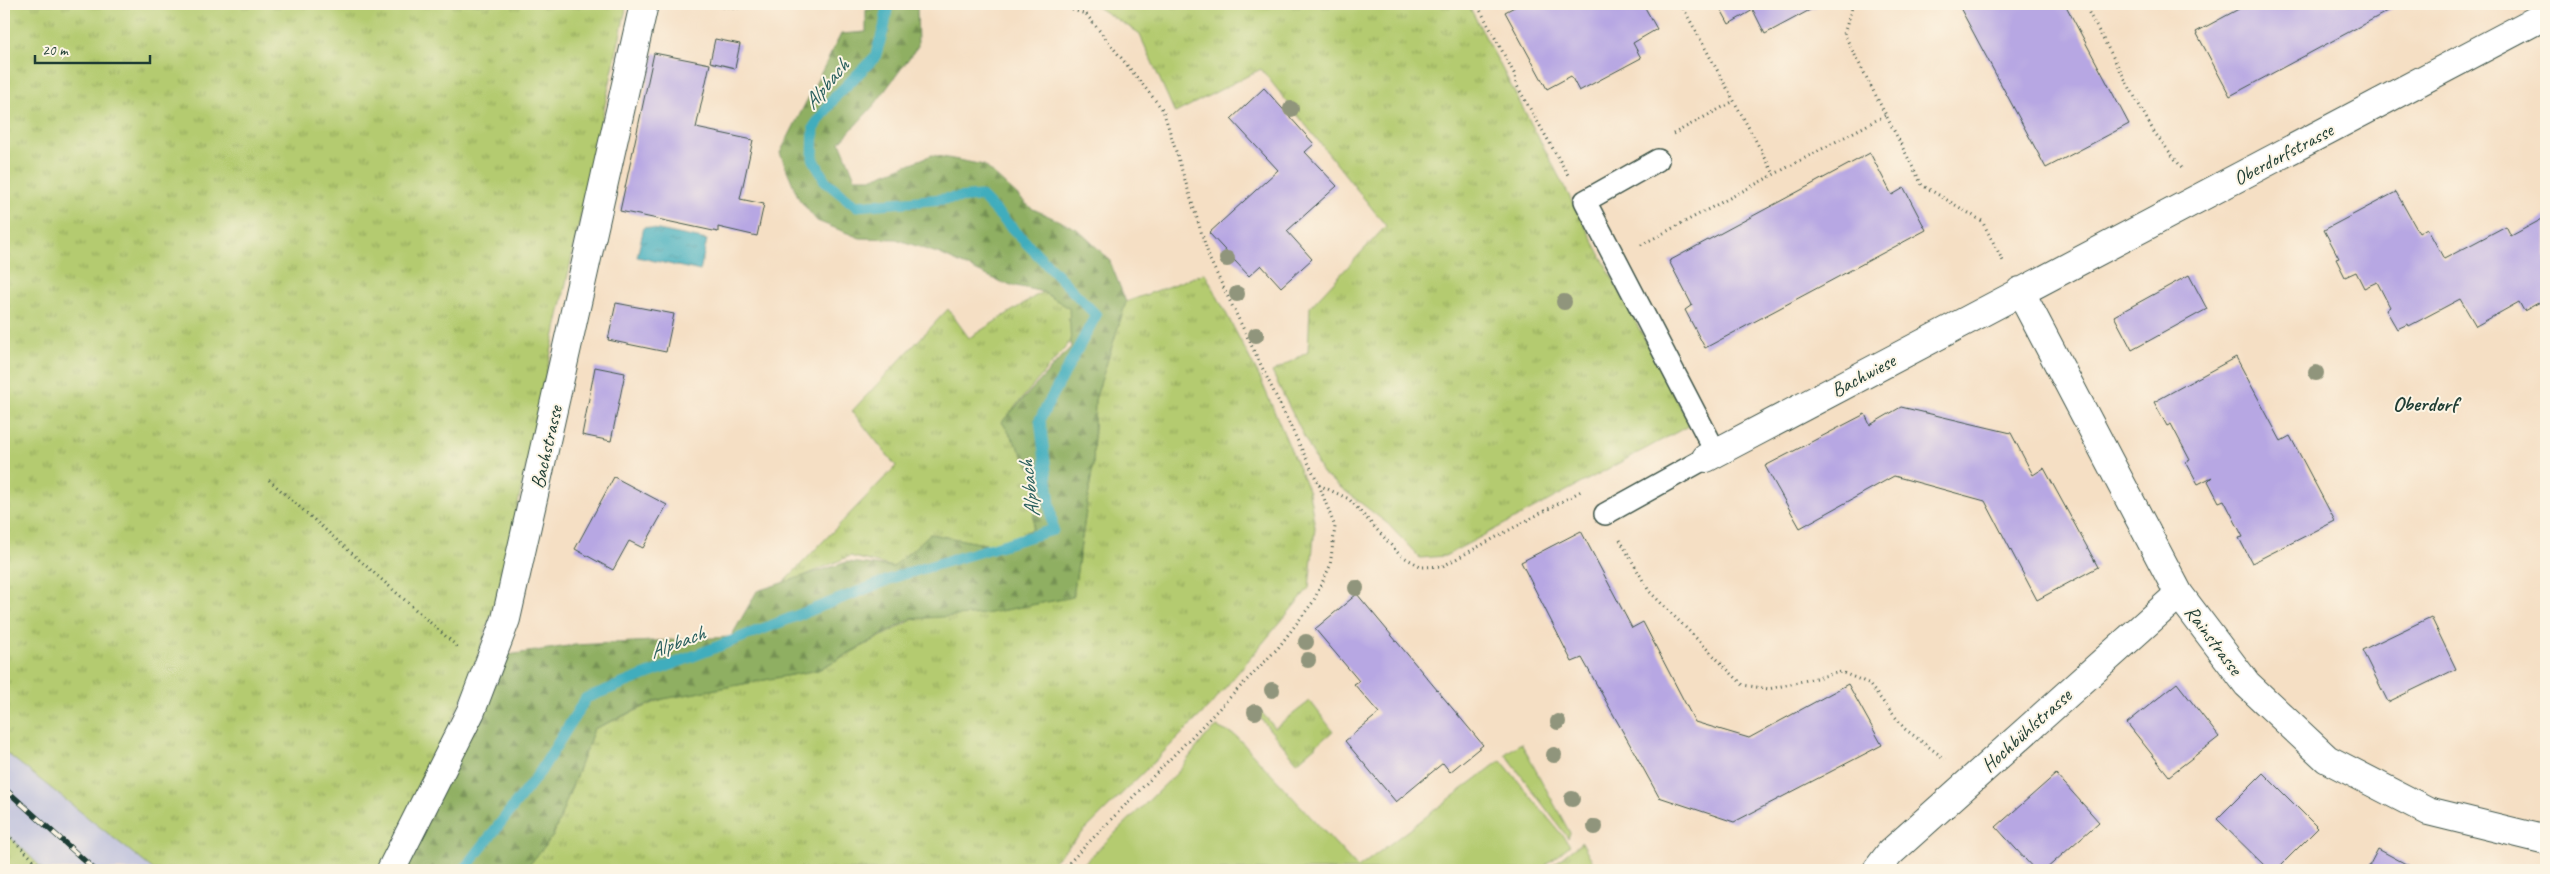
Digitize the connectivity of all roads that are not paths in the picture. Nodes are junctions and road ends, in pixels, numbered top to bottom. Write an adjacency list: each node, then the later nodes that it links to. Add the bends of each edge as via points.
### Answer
1 (644, 4): 9 (street, Bachstrasse, via 506,619 471,711)
2 (2546, 15): 4 (street, Oberdorfstrasse)
3 (1658, 160): 5 (lane, via 1585,201)
4 (2020, 291): 5 (street, Bachwiese); 7 (street, Rainstrasse)
5 (1711, 456): 6 (lane)
6 (1605, 514)
7 (2179, 594): 8 (street, Rainstrasse, via 2247,684 2328,759 2428,811); 10 (street, Hochbühlstrasse, via 1890,852)
8 (2546, 840)
9 (391, 870)
10 (1877, 870)

